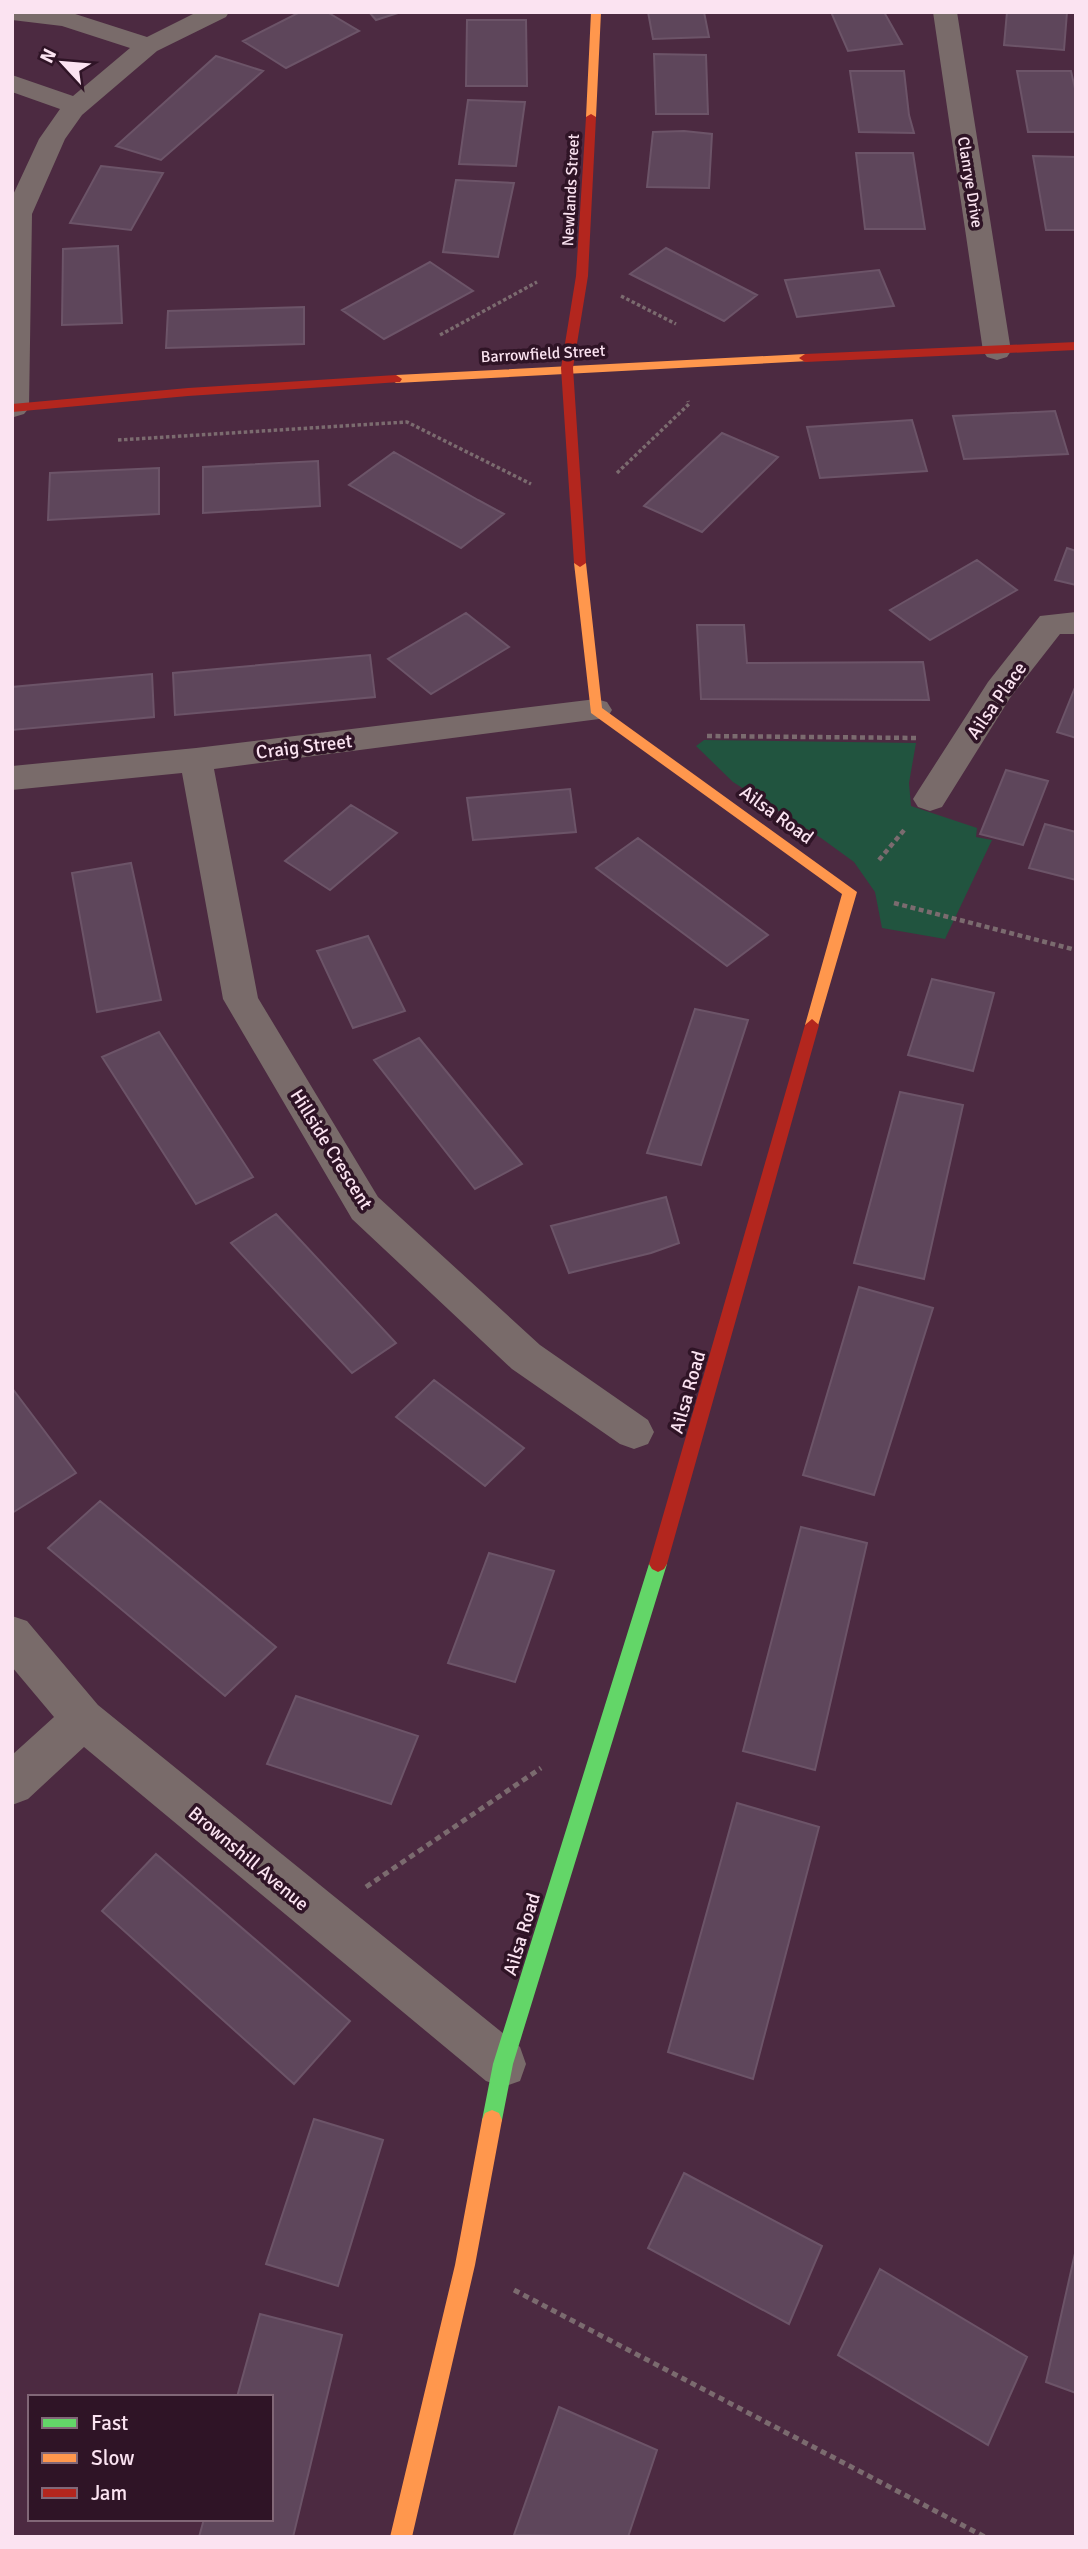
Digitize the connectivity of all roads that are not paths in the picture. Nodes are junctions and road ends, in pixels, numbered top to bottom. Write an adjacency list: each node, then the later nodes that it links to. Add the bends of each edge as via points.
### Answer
1 (217, 12): 5 (street)
2 (596, 12): 10 (street, Newlands Street, via 582,276)
3 (945, 12): 9 (street, Clanrye Drive)
4 (12, 13): 5 (street, via 78,22)
5 (148, 46): 7 (street)
6 (12, 83): 7 (street)
7 (77, 106): 11 (street, via 52,138 18,214)
8 (1076, 346): 9 (street, Barrowfield Street)
9 (997, 351): 10 (street, Barrowfield Street)
10 (567, 368): 11 (street, Barrowfield Street); 13 (street)
11 (13, 408)
12 (1076, 623): 16 (street, Ailsa Place, via 1051,624 999,690)
13 (596, 710): 14 (street, Craig Street); 21 (street, Ailsa Road, via 850,892 688,1466)
14 (196, 760): 15 (street, Craig Street); 17 (street, Hillside Crescent, via 241,999 365,1208 526,1357)
15 (12, 778)
16 (930, 799)
17 (634, 1432)
18 (12, 1635): 19 (street, Brownshill Avenue)
19 (83, 1720): 20 (street); 21 (street, Brownshill Avenue)
20 (12, 1784)
21 (503, 2064): 22 (street, Ailsa Road, via 465,2265)
22 (401, 2537)

